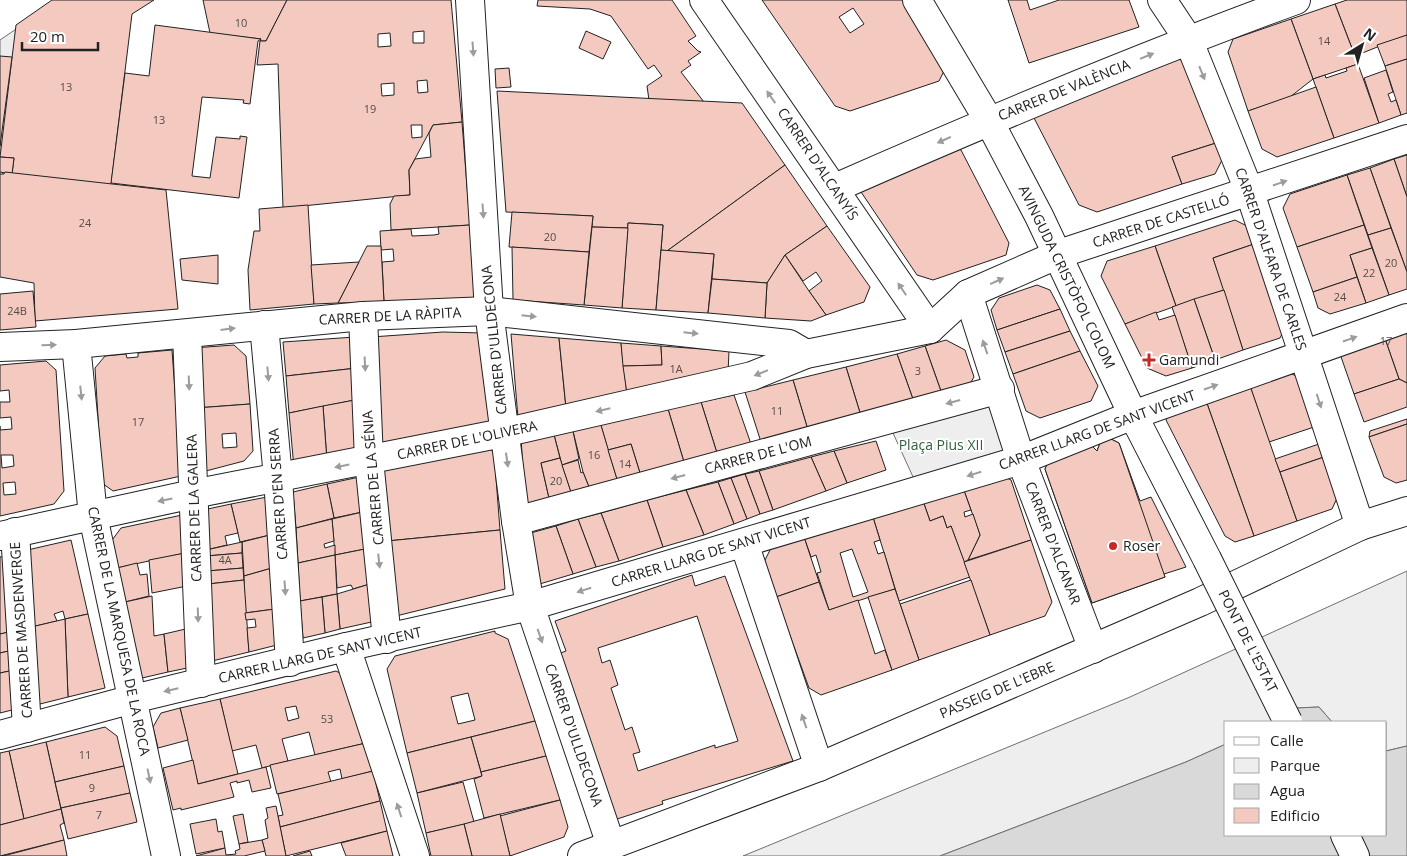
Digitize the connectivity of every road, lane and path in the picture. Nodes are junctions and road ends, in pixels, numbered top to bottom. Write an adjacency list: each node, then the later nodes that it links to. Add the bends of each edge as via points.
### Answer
1 (470, 0): 13 (street, CARRER D'ULLDECONA, one-way to 13)
2 (704, 0): 9 (street, CARRER D'ALCANYÍS, one-way to 2)
3 (917, 0): 7 (street, AVINGUDA CRISTÒFOL COLOM)
4 (1162, 0): 6 (street, CARRER D'ALFARA DE CARLES)
5 (1296, 0): 6 (street, CARRER DE VALÈNCIA)
6 (1188, 39): 7 (street, CARRER DE VALÈNCIA, one-way to 6); 10 (street, CARRER D'ALFARA DE CARLES, one-way to 10)
7 (989, 121): 9 (street, CARRER DE VALÈNCIA, one-way to 9); 11 (street, AVINGUDA CRISTÒFOL COLOM)
8 (1407, 139): 10 (street, CARRER DE CASTELLÓ, one-way to 8)
9 (835, 188): 17 (street, CARRER D'ALCANYÍS, one-way to 9)
10 (1250, 192): 11 (street, CARRER DE CASTELLÓ); 22 (street, CARRER D'ALFARA DE CARLES)
11 (1059, 254): 12 (street, CARRER DE CASTELLÓ, one-way to 11); 24 (street, AVINGUDA CRISTÒFOL COLOM)
12 (968, 294): 17 (street, CARRER DE CASTELLÓ); 23 (street, CARRER D'ALCANAR, one-way to 12)
13 (489, 311): 14 (street, CARRER DE LA RÀPITA); 21 (street, CARRER DE LA RÀPITA, one-way to 21, via 790,344); 25 (street, CARRER D'ULLDECONA)
14 (363, 316): 16 (street, CARRER DE LA RÀPITA); 26 (street, CARRER DE LA SÉNIA, one-way to 26)
15 (1407, 318): 22 (street, CARRER LLARG DE SANT VICENT, one-way to 15)
16 (264, 325): 18 (street, CARRER DE LA RÀPITA, one-way to 16); 28 (street, CARRER D'EN SERRA, one-way to 28)
17 (930, 329): 21 (street, CARRER DE L'OLIVERA)
18 (187, 334): 19 (street, CARRER DE LA RÀPITA); 29 (street, CARRER DE LA GALERA, one-way to 29)
19 (76, 344): 20 (street, CARRER DE LA RÀPITA, one-way to 19); 31 (street, CARRER DE LA MARQUESA DE LA ROCA, one-way to 31)
20 (0, 347)
21 (806, 354): 25 (street, CARRER DE L'OLIVERA, one-way to 25, via 752,376)
22 (1304, 355): 24 (street, CARRER LLARG DE SANT VICENT, one-way to 22); 33 (street, CARRER D'ALFARA DE CARLES, one-way to 33)
23 (1000, 390): 27 (street, CARRER D'ALCANAR); 32 (street, CARRER DE L'OM, one-way to 32)
24 (1133, 414): 27 (street, CARRER LLARG DE SANT VICENT); 36 (street, AVINGUDA CRISTÒFOL COLOM)
25 (503, 433): 26 (street, CARRER DE L'OLIVERA); 32 (street, CARRER D'ULLDECONA, one-way to 32)
26 (370, 460): 28 (street, CARRER DE L'OLIVERA, one-way to 28); 38 (street, CARRER DE LA SÉNIA, one-way to 38)
27 (1021, 460): 35 (street, CARRER LLARG DE SANT VICENT, one-way to 35); 40 (street, CARRER D'ALCANAR)
28 (278, 478): 29 (street, CARRER DE L'OLIVERA); 41 (street, CARRER D'EN SERRA, one-way to 41)
29 (193, 494): 31 (street, CARRER DE L'OLIVERA, one-way to 31); 42 (street, CARRER DE LA GALERA, one-way to 42)
30 (1407, 511): 33 (street, PASSEIG DE L'EBRE)
31 (93, 516): 34 (street, CARRER DE L'OLIVERA); 43 (street, CARRER DE LA MARQUESA DE LA ROCA)
32 (516, 521): 37 (street, CARRER D'ULLDECONA)
33 (1360, 526): 40 (street, PASSEIG DE L'EBRE)
34 (7, 534): 45 (street, CARRER DE MASDENVERGE)
35 (744, 543): 37 (street, CARRER LLARG DE SANT VICENT, one-way to 37); 47 (street, one-way to 35)
36 (1207, 559): 44 (street, PONT DE L'ESTAT, bridge)
37 (530, 606): 38 (street, CARRER LLARG DE SANT VICENT); 49 (street, CARRER D'ULLDECONA, one-way to 49)
38 (387, 639): 39 (street, CARRER LLARG DE SANT VICENT)
39 (346, 647): 41 (street, CARRER LLARG DE SANT VICENT); 51 (street, one-way to 39)
40 (1093, 649): 47 (street, PASSEIG DE L'EBRE)
41 (290, 662): 42 (street, CARRER LLARG DE SANT VICENT)
42 (201, 683): 43 (street, CARRER LLARG DE SANT VICENT, one-way to 43)
43 (133, 699): 45 (street, CARRER LLARG DE SANT VICENT); 50 (street, CARRER DE LA MARQUESA DE LA ROCA, one-way to 50)
44 (1288, 721)
45 (27, 728): 46 (street, CARRER LLARG DE SANT VICENT)
46 (0, 735)
47 (819, 767): 49 (street, PASSEIG DE L'EBRE)
48 (1345, 836): 53 (street)
49 (611, 845): 52 (street, PASSEIG DE L'EBRE)
50 (166, 856)
51 (415, 856)
52 (582, 856)
53 (1355, 856)

